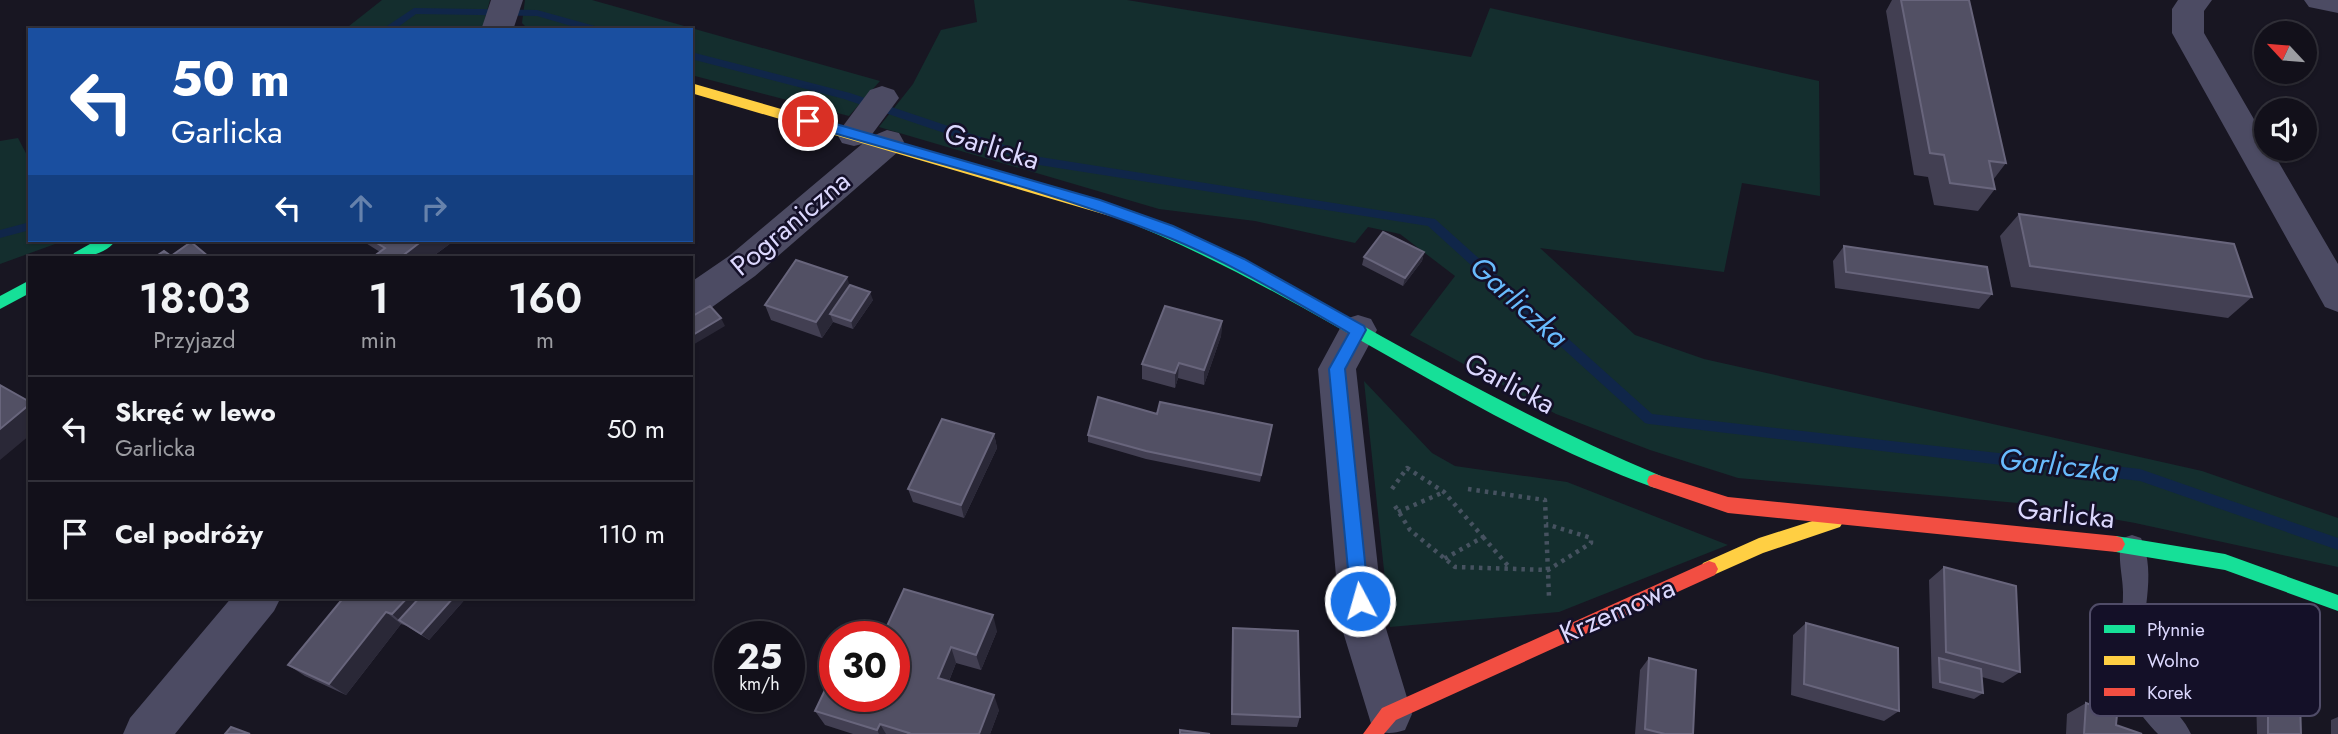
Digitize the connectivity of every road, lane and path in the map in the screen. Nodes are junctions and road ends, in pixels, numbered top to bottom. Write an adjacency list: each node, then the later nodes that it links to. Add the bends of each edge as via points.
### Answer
1 (2196, 0): 9 (street, via 2188,9 2188,33)
2 (2320, 0): 3 (street)
3 (2338, 3)
4 (693, 88): 5 (street, Garlicka)
5 (871, 124): 10 (street, Pograniczna, via 742,266); 12 (street, Garlicka, via 1167,230 1239,263)
6 (105, 242): 7 (street)
7 (81, 256)
8 (28, 287): 11 (street)
9 (2338, 297)
10 (693, 301)
11 (0, 303)
12 (1358, 330): 18 (street, Garlicka, via 1576,447 1659,483 1728,505); 30 (street, Krzemowa, via 1337,369 1362,622)
13 (1468, 489): 19 (path, via 1545,500)
14 (1390, 492): 15 (path, via 1407,467)
15 (1444, 492): 17 (path); 20 (path)
16 (1394, 502): 17 (path)
17 (1398, 512): 22 (path, via 1409,530)
18 (1849, 517): 21 (street, Garlicka); 28 (street, Krzemowa, via 1759,546)
19 (1546, 524): 24 (path); 24 (path, via 1591,538 1591,543)
20 (1483, 537): 22 (path); 23 (path)
21 (2132, 546): 26 (street, Garlicka, via 2225,562); 27 (lane)
22 (1444, 558): 23 (path, via 1455,567)
23 (1511, 568): 24 (path)
24 (1548, 570): 28 (path)
25 (257, 599): 31 (street)
26 (2338, 603)
27 (2135, 604)
28 (1551, 640): 30 (street, Krzemowa)
29 (2159, 716): 32 (lane)
30 (1381, 724)
31 (146, 734)
32 (2177, 734)

